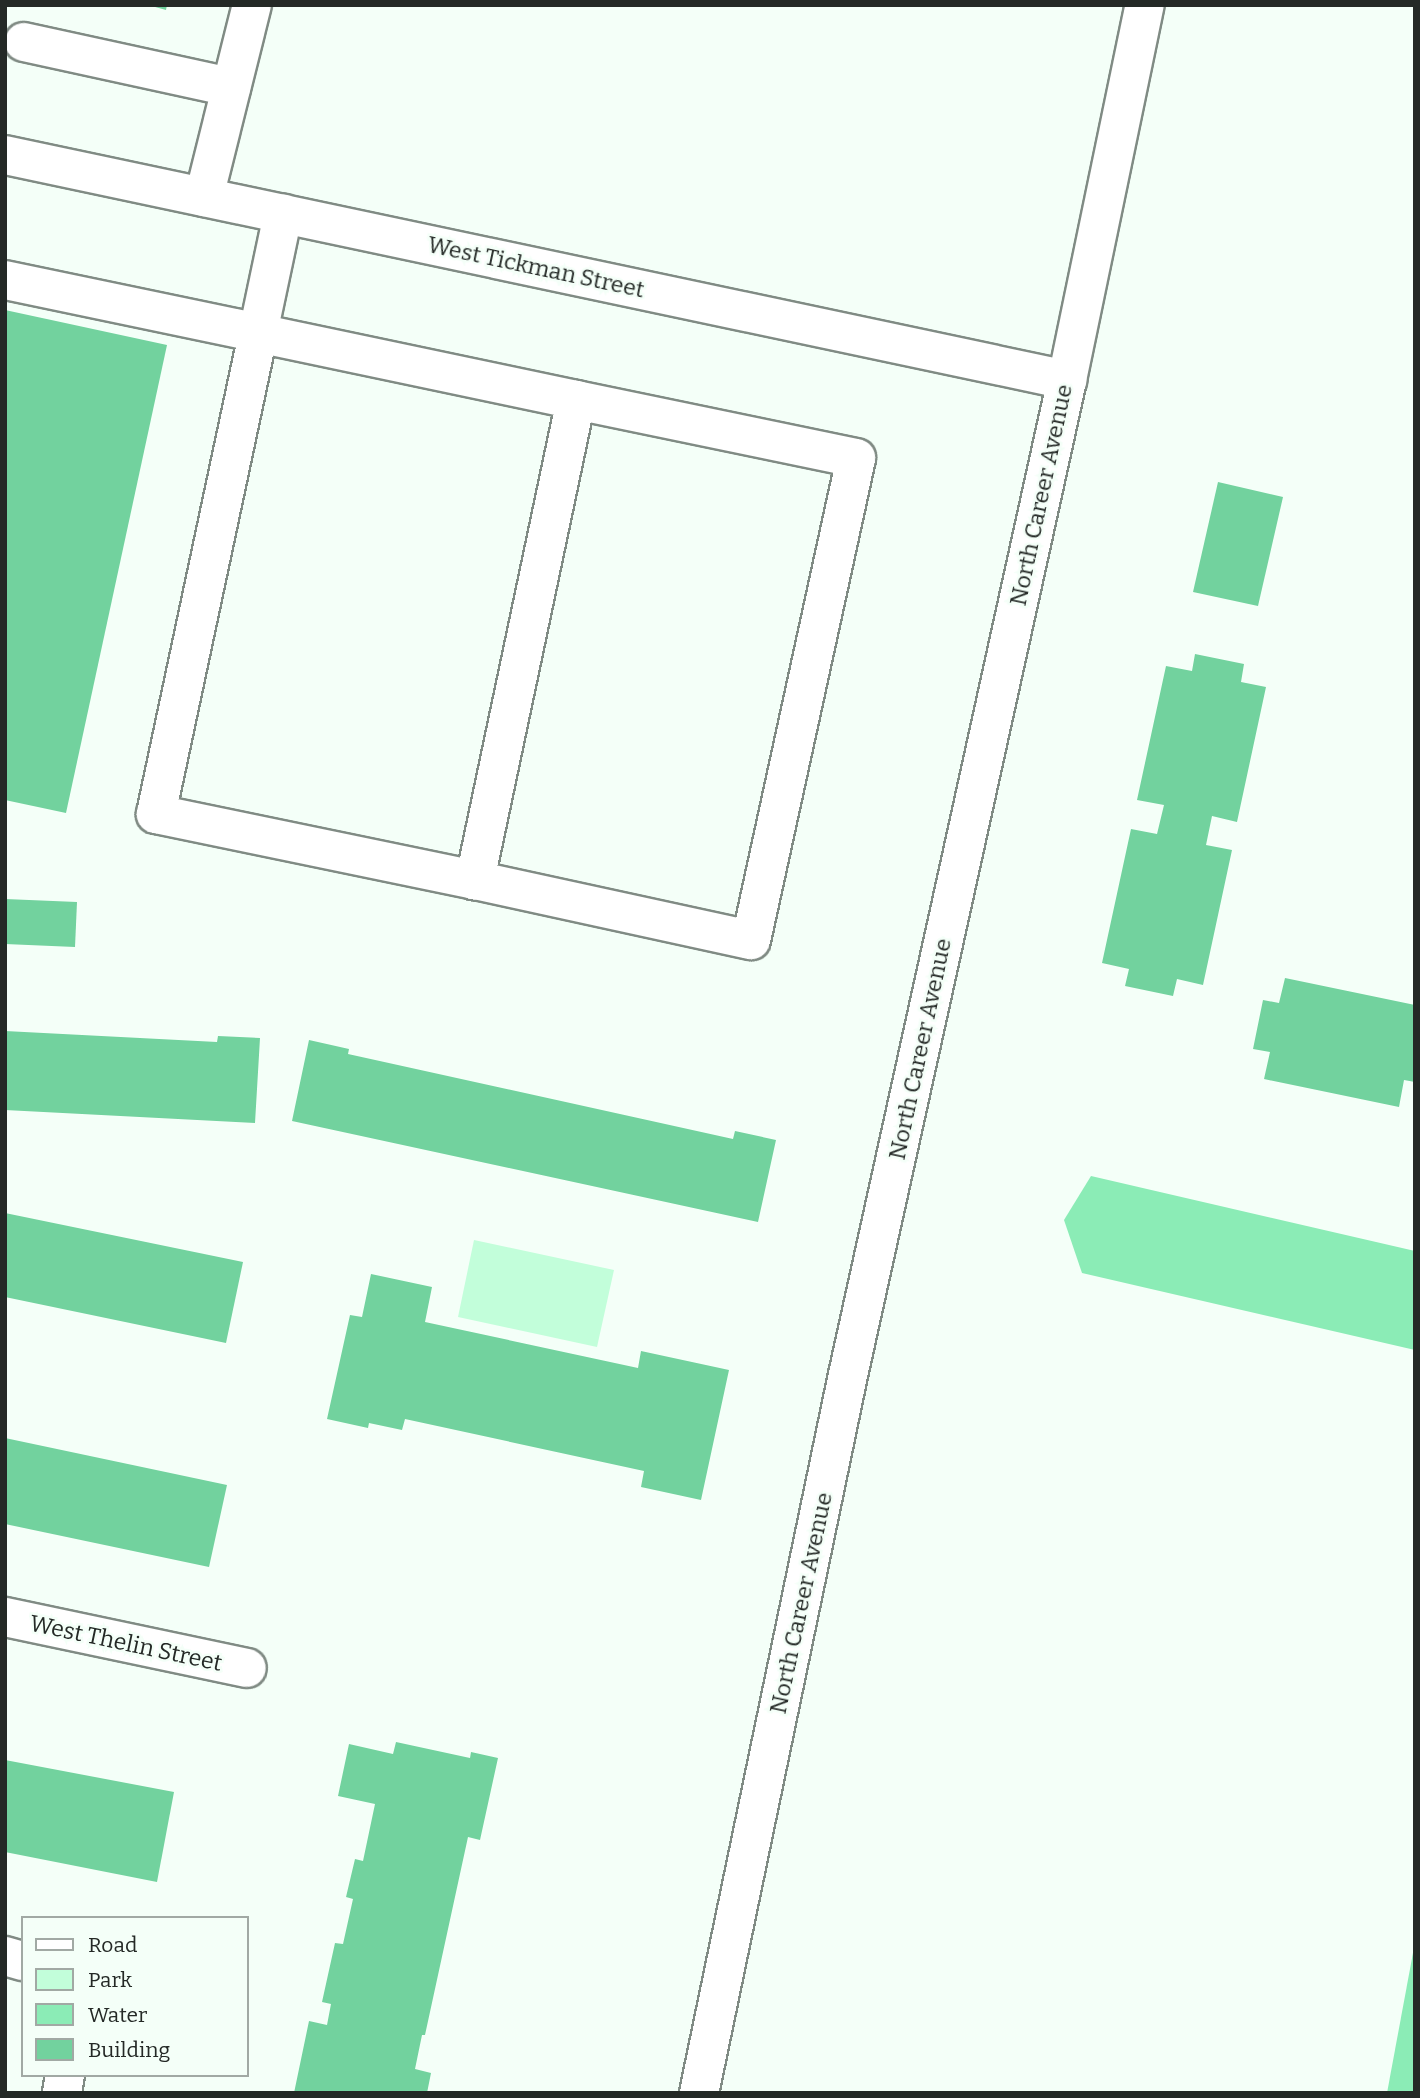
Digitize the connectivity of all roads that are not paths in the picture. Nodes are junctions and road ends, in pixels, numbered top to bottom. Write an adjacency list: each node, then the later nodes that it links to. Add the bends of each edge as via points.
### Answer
1 (252, 5): 4 (street)
2 (1145, 5): 10 (street, North Career Avenue)
3 (24, 42): 4 (street)
4 (231, 87): 6 (street)
5 (5, 155): 6 (street, West Tickman Street)
6 (204, 197): 7 (street, West Tickman Street)
7 (283, 214): 9 (street); 10 (street, West Tickman Street)
8 (5, 279): 9 (street)
9 (258, 333): 11 (street); 12 (street, via 156,814)
10 (1067, 380): 15 (street, North Career Avenue, via 851,1363)
11 (576, 400): 12 (street); 12 (street, via 856,458 751,940)
12 (475, 880)
13 (5, 1618): 14 (street, West Thelin Street)
14 (247, 1668)
15 (699, 2093)

